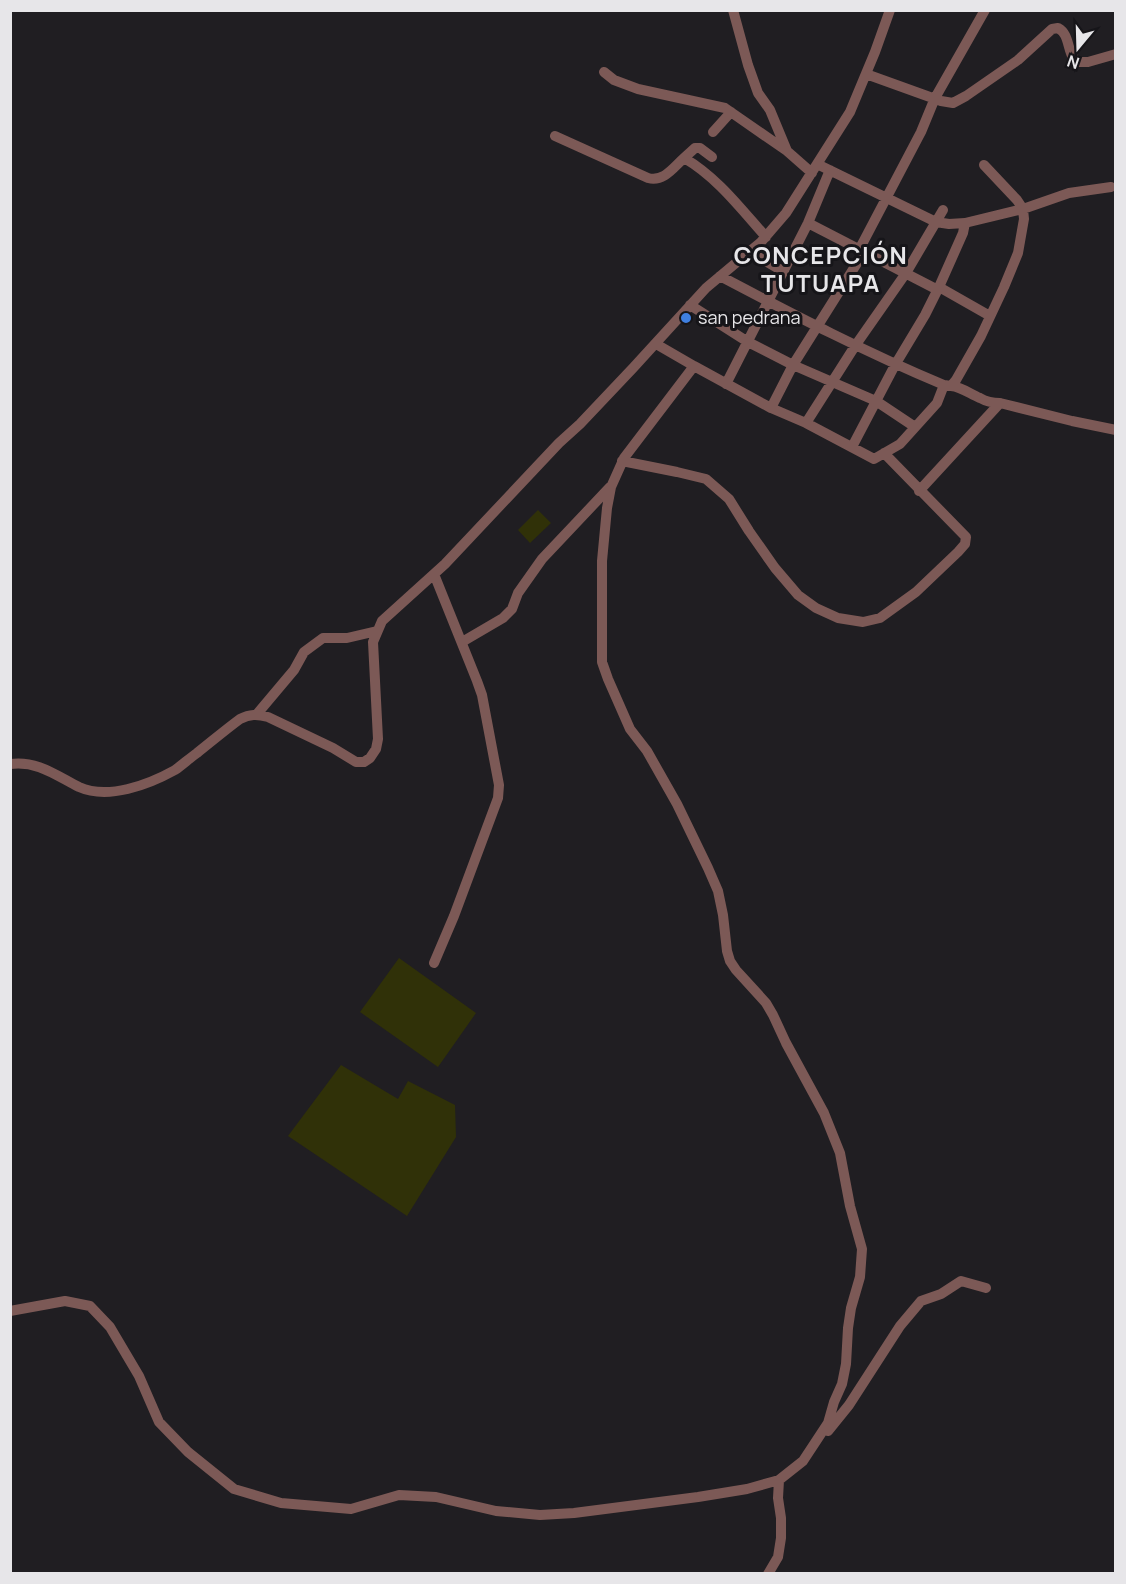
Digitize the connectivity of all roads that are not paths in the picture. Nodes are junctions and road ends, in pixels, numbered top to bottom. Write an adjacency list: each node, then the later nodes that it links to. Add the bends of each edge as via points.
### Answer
1 (733, 10): 11 (street, via 758,93 770,110)
2 (890, 10): 6 (street)
3 (985, 10): 7 (street)
4 (1116, 54): 7 (street, via 1077,62 1065,33 1052,29 1017,60 960,99 947,103)
5 (604, 72): 8 (street, via 638,89)
6 (866, 74): 7 (street); 15 (street, via 850,112)
7 (935, 98): 18 (street)
8 (730, 112): 9 (street); 11 (street)
9 (713, 132)
10 (555, 136): 13 (street, via 656,180)
11 (787, 151): 15 (street)
12 (712, 157): 13 (street, via 695,148)
13 (684, 158): 24 (street, via 718,184)
14 (984, 165): 19 (street)
15 (814, 168): 16 (street); 24 (street)
16 (830, 170): 18 (street); 22 (street)
17 (1111, 187): 19 (street, via 1069,193)
18 (887, 197): 21 (street); 25 (street)
19 (1023, 209): 23 (street); 33 (street, via 1018,253)
20 (943, 210): 21 (street)
21 (936, 222): 23 (street); 28 (street)
22 (808, 223): 25 (street); 27 (street)
23 (965, 223): 30 (street)
24 (766, 237): 26 (street)
25 (861, 251): 28 (street); 34 (street)
26 (750, 252): 27 (street); 29 (street)
27 (784, 272): 31 (street)
28 (906, 273): 30 (street, via 936,289); 37 (street)
29 (720, 276): 31 (street); 32 (street)
30 (939, 287): 33 (street); 39 (street)
31 (769, 302): 34 (street); 35 (street)
32 (690, 305): 35 (street); 36 (street)
33 (990, 316): 43 (street)
34 (816, 326): 37 (street); 38 (street)
35 (748, 342): 38 (street); 42 (street)
36 (656, 344): 40 (street); 55 (street)
37 (855, 346): 39 (street); 41 (street)
38 (793, 364): 41 (street); 46 (street)
39 (895, 365): 43 (street); 44 (street)
40 (694, 366): 42 (street); 52 (street)
41 (832, 382): 44 (street); 47 (street)
42 (726, 384): 46 (street)
43 (948, 386): 45 (street); 48 (street)
44 (876, 401): 48 (street); 50 (street)
45 (1000, 403): 49 (street); 54 (street)
46 (771, 408): 47 (street)
47 (806, 423): 50 (street)
48 (915, 427): 51 (street, via 900,444)
49 (1116, 430)
50 (852, 447): 51 (street, via 874,459)
51 (884, 453): 54 (street)
52 (622, 461): 53 (street); 54 (street, via 706,479 729,499 798,595 838,618 862,622 880,618 916,592 965,544 966,537)
53 (611, 487): 57 (street, via 542,560 518,593 512,609); 63 (street, via 602,561 602,662 630,729 677,804 718,891 730,961 766,1003 824,1113 840,1153 862,1249 842,1384 828,1423)
54 (919, 491)
55 (434, 574): 56 (street, via 382,621); 57 (street)
56 (377, 631): 58 (street, via 323,638 304,652); 58 (street, via 373,642 378,739 370,758 356,762)
57 (462, 642): 60 (street, via 482,695 500,785)
58 (257, 714): 59 (street, via 240,719 175,769 124,790 94,792 49,770)
59 (10, 764)
60 (434, 963)
61 (986, 1288): 63 (street, via 961,1281 921,1301 900,1326 849,1405)
62 (10, 1311): 64 (street, via 65,1301 90,1305 110,1327 133,1366 159,1422 188,1452 234,1489 280,1503 351,1509 399,1495 436,1497 496,1511 540,1515 698,1497)
63 (803, 1461): 64 (street)
64 (779, 1480): 65 (street, via 781,1538 778,1557)
65 (768, 1574)

